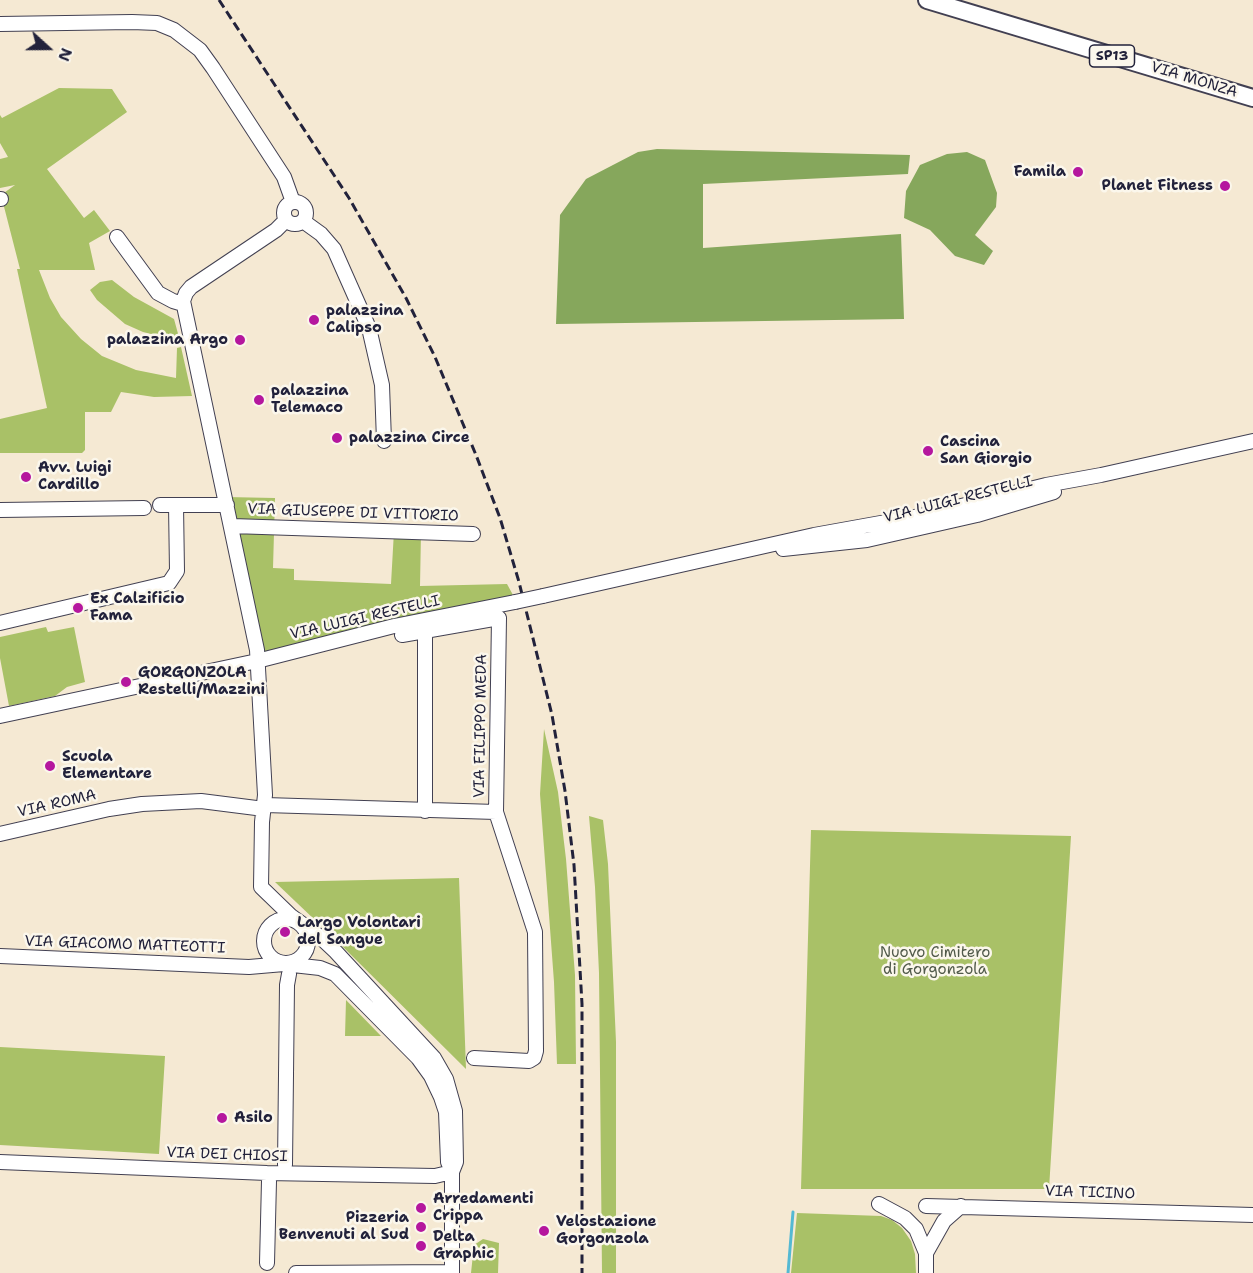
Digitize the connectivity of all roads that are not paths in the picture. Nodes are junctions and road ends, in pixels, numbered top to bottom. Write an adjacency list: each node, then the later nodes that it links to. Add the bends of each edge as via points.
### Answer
1 (927, 0): 3 (main road, VIA MONZA / SP13)
2 (0, 24): 4 (street, via 156,22 174,30 200,50 213,68 284,177)
3 (1253, 98)
4 (293, 202): 5 (street, via 285,209); 6 (street, via 304,207)
5 (286, 220): 6 (street, via 295,224); 8 (street, via 194,284)
6 (303, 221): 9 (street, via 334,249 369,328 382,385)
7 (117, 237): 8 (street, via 158,292)
8 (183, 303): 13 (street, VIA GIUSEPPE DI VITTORIO)
9 (384, 441)
10 (1253, 441): 21 (street, VIA LUIGI RESTELLI, bridge, via 361,634)
11 (160, 505): 12 (street)
12 (176, 505): 13 (street); 18 (street, via 178,569 169,583)
13 (227, 505): 16 (street, VIA GIUSEPPE DI VITTORIO)
14 (144, 508): 15 (street)
15 (0, 510)
16 (232, 526): 17 (street, VIA GIUSEPPE DI VITTORIO); 21 (street, VIA GIUSEPPE DI VITTORIO)
17 (473, 534)
18 (0, 623)
19 (425, 630): 20 (street, VIA LUIGI RESTELLI); 24 (street); 25 (street, VIA FILIPPO MEDA, via 499,618)
20 (402, 635)
21 (257, 661): 22 (street, VIA LUIGI RESTELLI); 23 (street, VIA GIUSEPPE DI VITTORIO)
22 (0, 716)
23 (264, 807): 24 (street, VIA ROMA); 26 (street, VIA ROMA, via 201,801 142,804); 27 (street, VIA GIUSEPPE DI VITTORIO, via 263,890)
24 (425, 811): 25 (street, VIA ROMA)
25 (496, 812): 30 (street, VIA FILIPPO MEDA, via 535,932 536,1051 529,1061)
26 (0, 834)
27 (298, 923): 29 (street, via 307,933 307,948); 29 (street, via 279,920 265,934 267,954); 33 (street, via 336,952 439,1065 455,1111 456,1162)
28 (0, 956): 29 (street, VIA GIACOMO MATTEOTTI)
29 (286, 969): 32 (street); 33 (street, via 328,970 422,1063 444,1104)
30 (474, 1058)
31 (0, 1162): 33 (street, VIA DEI CHIOSI, via 267,1173)
32 (285, 1165)
33 (452, 1173): 43 (street)
34 (269, 1181): 42 (street)
35 (879, 1204): 40 (street, via 905,1218)
36 (926, 1206): 37 (street, VIA TICINO); 39 (street); 40 (street)
37 (961, 1206): 38 (street, VIA TICINO); 39 (street)
38 (1253, 1215)
39 (937, 1230): 41 (street)
40 (919, 1233): 41 (street)
41 (926, 1253): 45 (street)
42 (267, 1263)
43 (452, 1272): 44 (street)
44 (296, 1273)
45 (926, 1273)

